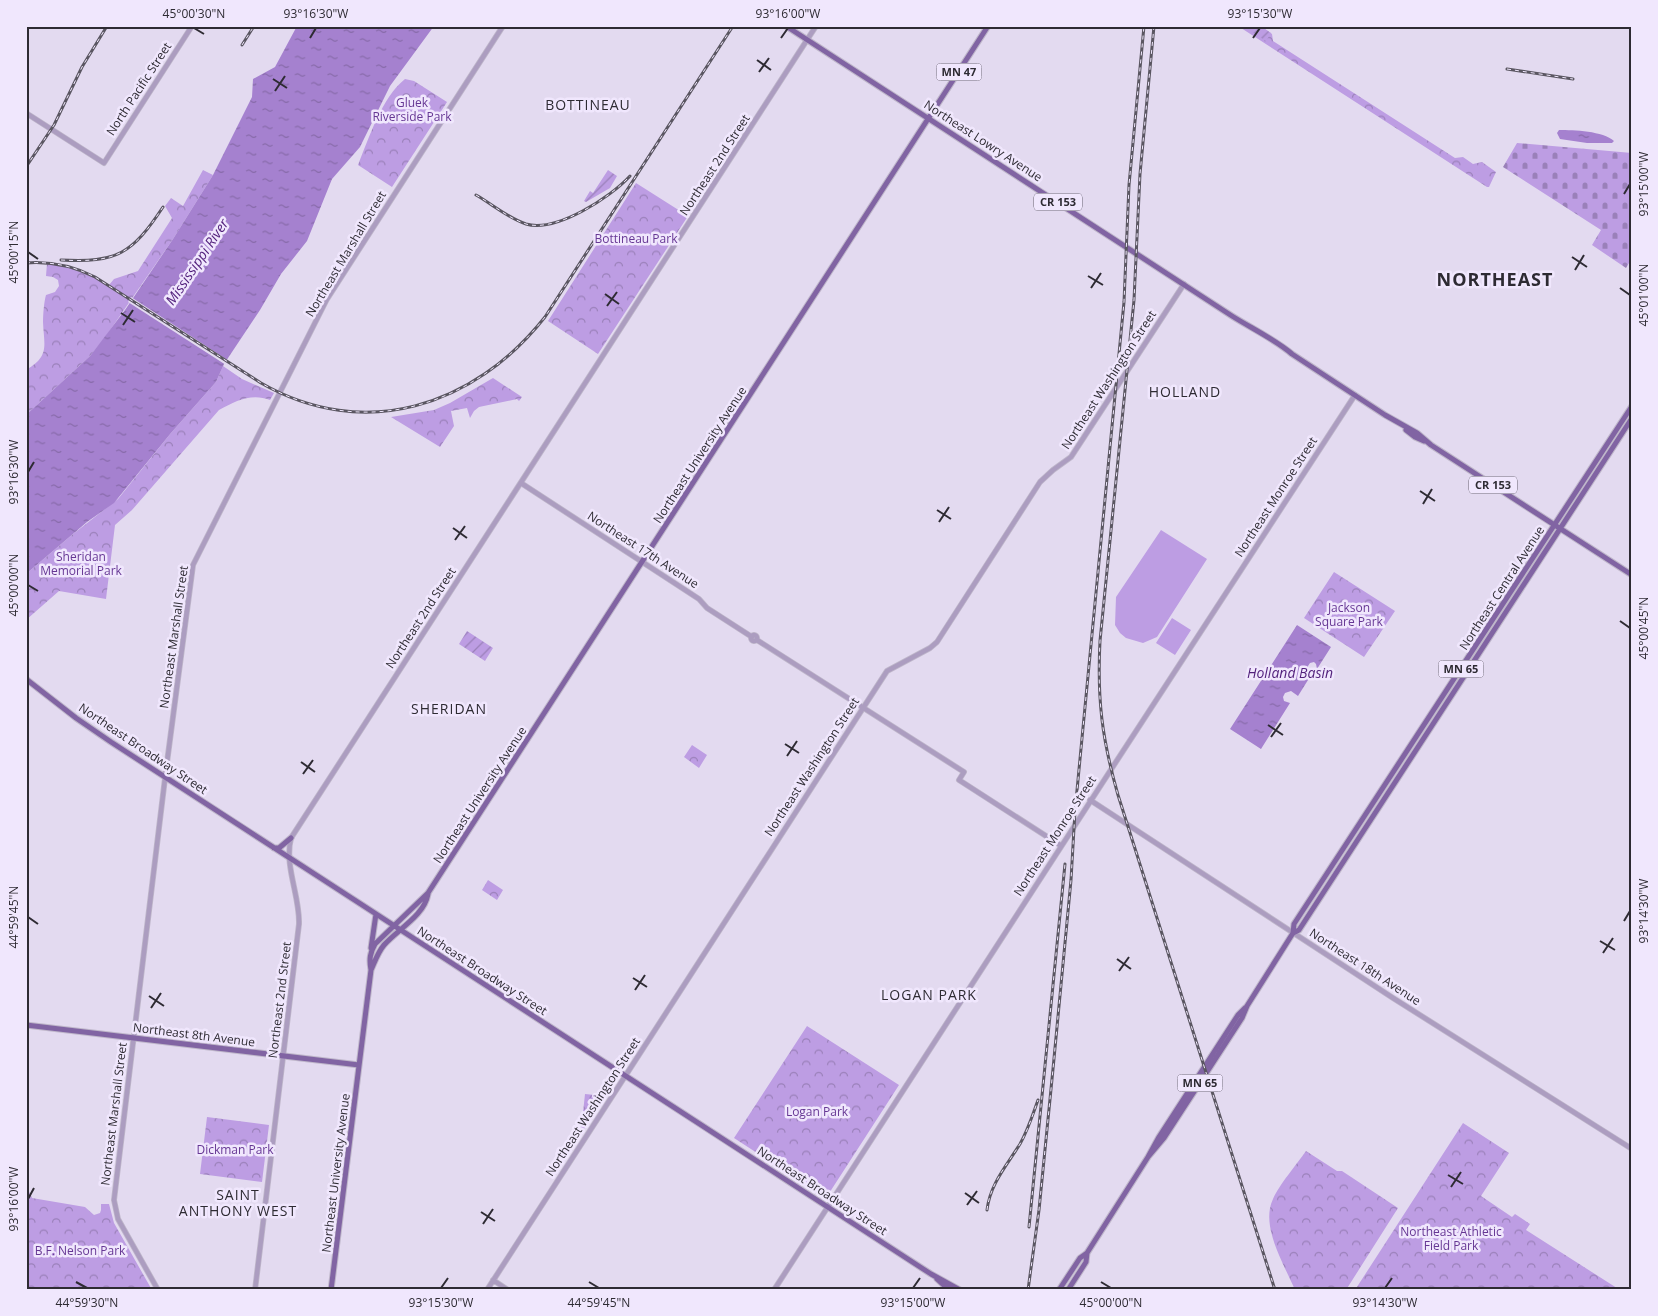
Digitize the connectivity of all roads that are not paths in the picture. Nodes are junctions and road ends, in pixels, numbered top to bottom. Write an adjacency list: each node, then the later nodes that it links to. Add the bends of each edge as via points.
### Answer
1 (192, 26): 7 (street, North Pacific Street, via 104,163)
2 (503, 26): 20 (street, Northeast Marshall Street, via 327,300 193,565)
3 (786, 26): 6 (main road, Northeast Lowry Avenue / CR 153)
4 (816, 26): 6 (street, Northeast 2nd Street)
5 (988, 26): 8 (main road, Northeast University Avenue / MN 47)
6 (807, 40): 8 (main road, Northeast Lowry Avenue / CR 153); 13 (street, Northeast 2nd Street)
7 (26, 113)
8 (929, 118): 9 (main road, Northeast Lowry Avenue / CR 153); 16 (main road, Northeast University Avenue / MN 47)
9 (1184, 284): 10 (main road, Northeast Lowry Avenue / CR 153); 19 (street, Northeast Washington Street, via 1072,457 1040,482 937,642 887,671)
10 (1355, 395): 14 (main road, Northeast Lowry Avenue / CR 153); 21 (street, Northeast Monroe Street)
11 (1632, 406): 14 (main road, Northeast Central Avenue / MN 65)
12 (1632, 418): 15 (main road, Northeast Central Avenue / MN 65)
13 (520, 483): 16 (street, Northeast 17th Avenue); 22 (street, Northeast 2nd Street)
14 (1554, 525): 15 (main road, Northeast Lowry Avenue / CR 153); 30 (main road, Northeast Central Avenue / MN 65, via 1294,924)
15 (1560, 529): 17 (main road, Northeast Lowry Avenue / CR 153); 30 (main road, Northeast Central Avenue / MN 65, via 1299,930)
16 (643, 562): 19 (street, Northeast 17th Avenue, via 699,599 707,608 752,637 756,636 757,640); 26 (main road, Northeast University Avenue / MN 47)
17 (1632, 575)
18 (26, 679): 20 (main road, Northeast Broadway Street, via 95,732)
19 (862, 708): 23 (street, via 964,772 959,780); 37 (street, Northeast Washington Street)
20 (165, 777): 24 (main road, Northeast Broadway Street); 34 (street, Northeast Marshall Street)
21 (1090, 800): 23 (street, Northeast Monroe Street); 30 (street, Northeast 18th Avenue)
22 (291, 838): 24 (main road, via 279,848); 25 (street, Northeast 2nd Street)
23 (1060, 846): 39 (street, Northeast Monroe Street)
24 (274, 848): 25 (main road, Northeast Broadway Street)
25 (290, 859): 27 (main road, Northeast Broadway Street); 35 (street, Northeast 2nd Street, via 300,917)
26 (428, 893): 28 (main road, Northeast University Avenue / MN 47); 29 (main road, Northeast University Avenue / MN 47, via 427,901)
27 (376, 914): 28 (main road, Northeast Broadway Street); 31 (main road)
28 (394, 926): 29 (main road, Northeast Broadway Street); 31 (main road, Northeast University Avenue / MN 47, via 375,944)
29 (400, 930): 32 (main road, Northeast University Avenue / MN 47, via 384,946); 37 (main road, Northeast Broadway Street)
30 (1293, 933): 38 (street, Northeast 18th Avenue); 40 (main road, Northeast Central Avenue / MN 65, via 1242,1018)
31 (370, 954): 32 (main road, Northeast University Avenue / MN 47)
32 (371, 970): 36 (main road, Northeast University Avenue / MN 47)
33 (26, 1025): 34 (main road, Northeast 8th Avenue)
34 (133, 1038): 35 (main road, Northeast 8th Avenue); 43 (street, Northeast Marshall Street, via 114,1200 118,1219)
35 (284, 1056): 36 (main road, Northeast 8th Avenue); 44 (street, Northeast 2nd Street)
36 (359, 1065): 45 (main road, Northeast University Avenue / MN 47)
37 (625, 1075): 39 (main road, Northeast Broadway Street); 42 (street, Northeast Washington Street)
38 (1632, 1149)
39 (828, 1207): 41 (main road, Northeast Broadway Street); 48 (street, Northeast Monroe Street)
40 (1087, 1253): 51 (main road, Northeast Central Avenue / MN 65, via 1080,1258); 52 (main road, Northeast Central Avenue / MN 65, via 1086,1262)
41 (931, 1274): 49 (main road, Northeast Broadway Street); 50 (main road, Northeast Broadway Street)
42 (493, 1280): 46 (street, Northeast Washington Street); 47 (street)
43 (158, 1290)
44 (255, 1290)
45 (331, 1290)
46 (487, 1290)
47 (508, 1290)
48 (774, 1290)
49 (949, 1290)
50 (960, 1290)
51 (1059, 1290)
52 (1068, 1290)

